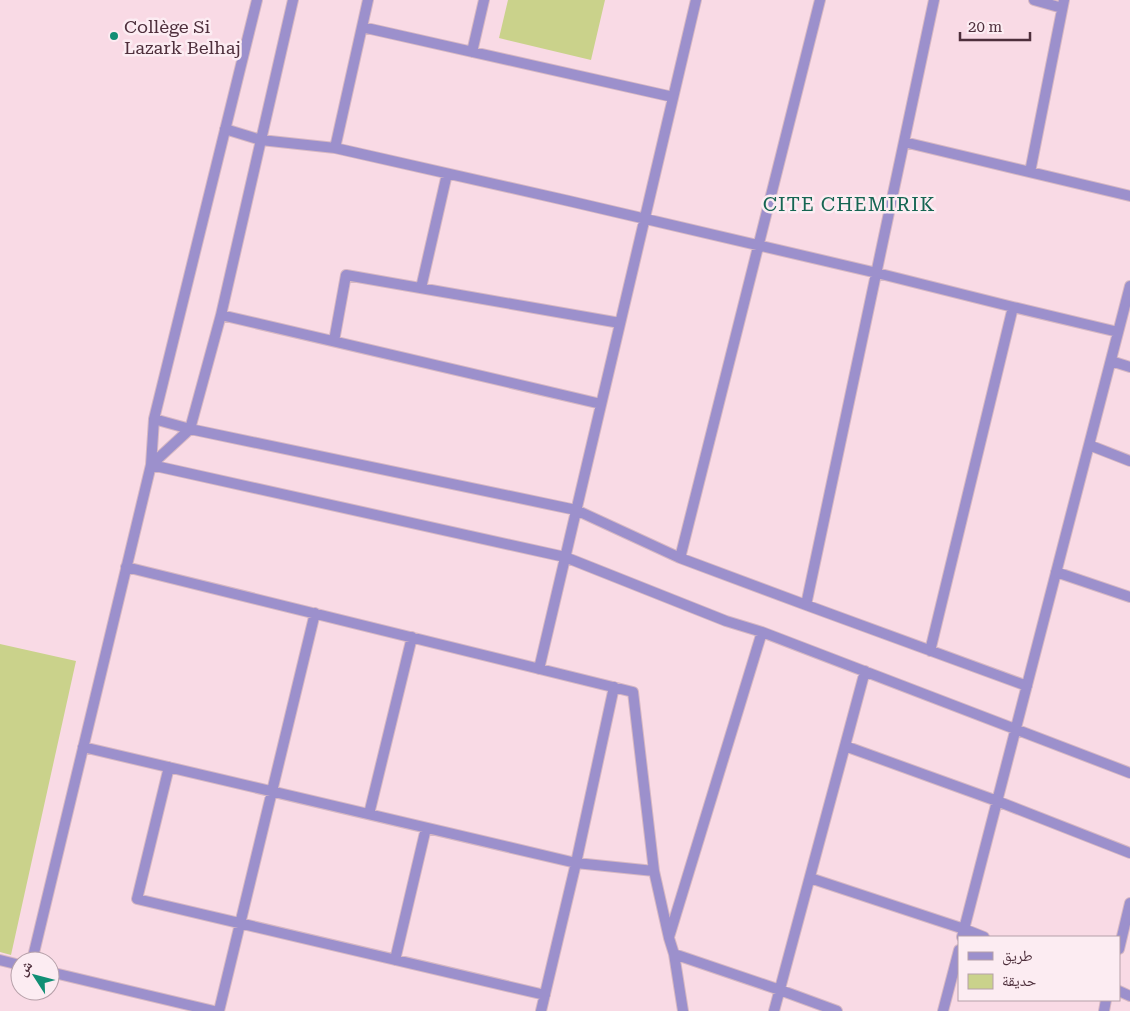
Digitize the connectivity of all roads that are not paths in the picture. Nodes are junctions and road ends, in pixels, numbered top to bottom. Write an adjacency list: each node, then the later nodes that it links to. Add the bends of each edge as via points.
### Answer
1 (257, 0): 13 (street)
2 (293, 0): 14 (street)
3 (368, 0): 10 (street)
4 (484, 0): 11 (street)
5 (696, 0): 12 (street)
6 (820, 0): 21 (street)
7 (934, 0): 15 (street)
8 (1034, 0): 9 (street)
9 (1063, 4): 17 (street)
10 (362, 27): 11 (street); 16 (street)
11 (472, 52): 12 (street)
12 (674, 97): 20 (street)
13 (225, 129): 14 (street); 33 (street)
14 (262, 140): 16 (street); 26 (street)
15 (904, 142): 17 (street); 22 (street)
16 (335, 148): 18 (street)
17 (1030, 172): 19 (street)
18 (447, 174): 20 (street); 24 (street)
19 (1130, 196)
20 (645, 218): 21 (street); 27 (street)
21 (758, 245): 22 (street); 40 (street)
22 (877, 273): 25 (street); 44 (street)
23 (1130, 286): 28 (street)
24 (421, 288): 27 (street); 29 (street, via 346,275)
25 (1013, 307): 28 (street); 48 (street)
26 (221, 315): 29 (street); 34 (street)
27 (620, 323): 32 (street)
28 (1118, 332): 30 (street)
29 (334, 342): 32 (street)
30 (1111, 361): 31 (street); 35 (street)
31 (1130, 366)
32 (601, 404): 38 (street)
33 (154, 419): 34 (street); 37 (street)
34 (190, 429): 37 (street); 38 (street)
35 (1089, 445): 36 (street); 42 (street)
36 (1130, 461)
37 (151, 465): 39 (street); 41 (street)
38 (576, 510): 39 (street); 40 (street)
39 (565, 557): 46 (street, via 726,621); 49 (street)
40 (680, 558): 44 (street)
41 (126, 567): 45 (street); 54 (street)
42 (1056, 572): 43 (street); 51 (street)
43 (1130, 597)
44 (806, 606): 48 (street)
45 (315, 613): 47 (street); 58 (street)
46 (762, 632): 50 (street); 70 (street)
47 (412, 637): 49 (street); 60 (street)
48 (930, 651): 51 (street)
49 (539, 669): 52 (street)
50 (866, 671): 53 (street); 55 (street)
51 (1027, 686): 53 (street)
52 (614, 687): 63 (street); 64 (street, via 633,692)
53 (1016, 729): 57 (street); 59 (street)
54 (83, 746): 56 (street); 72 (street)
55 (845, 746): 59 (street); 65 (street)
56 (169, 767): 58 (street); 67 (street, via 137,899)
57 (1130, 773)
58 (272, 791): 60 (street); 67 (street)
59 (997, 801): 62 (street); 68 (street)
60 (369, 814): 61 (street)
61 (426, 828): 63 (street); 75 (street)
62 (1130, 853)
63 (576, 863): 64 (street); 78 (street)
64 (654, 871): 70 (street)
65 (810, 878): 68 (street); 77 (street)
66 (1130, 903): 71 (street)
67 (240, 923): 75 (street); 80 (street)
68 (963, 933): 69 (street)
69 (979, 936)
70 (669, 938): 73 (street)
71 (1120, 945)
72 (34, 951)
73 (674, 954): 77 (street); 82 (street)
74 (958, 954): 85 (street)
75 (395, 960): 78 (street)
76 (60, 974): 79 (street)
77 (780, 990): 83 (street); 84 (street)
78 (545, 995): 81 (street)
79 (214, 1011)
80 (219, 1011)
81 (541, 1011)
82 (683, 1011)
83 (774, 1011)
84 (837, 1011)
85 (943, 1011)

